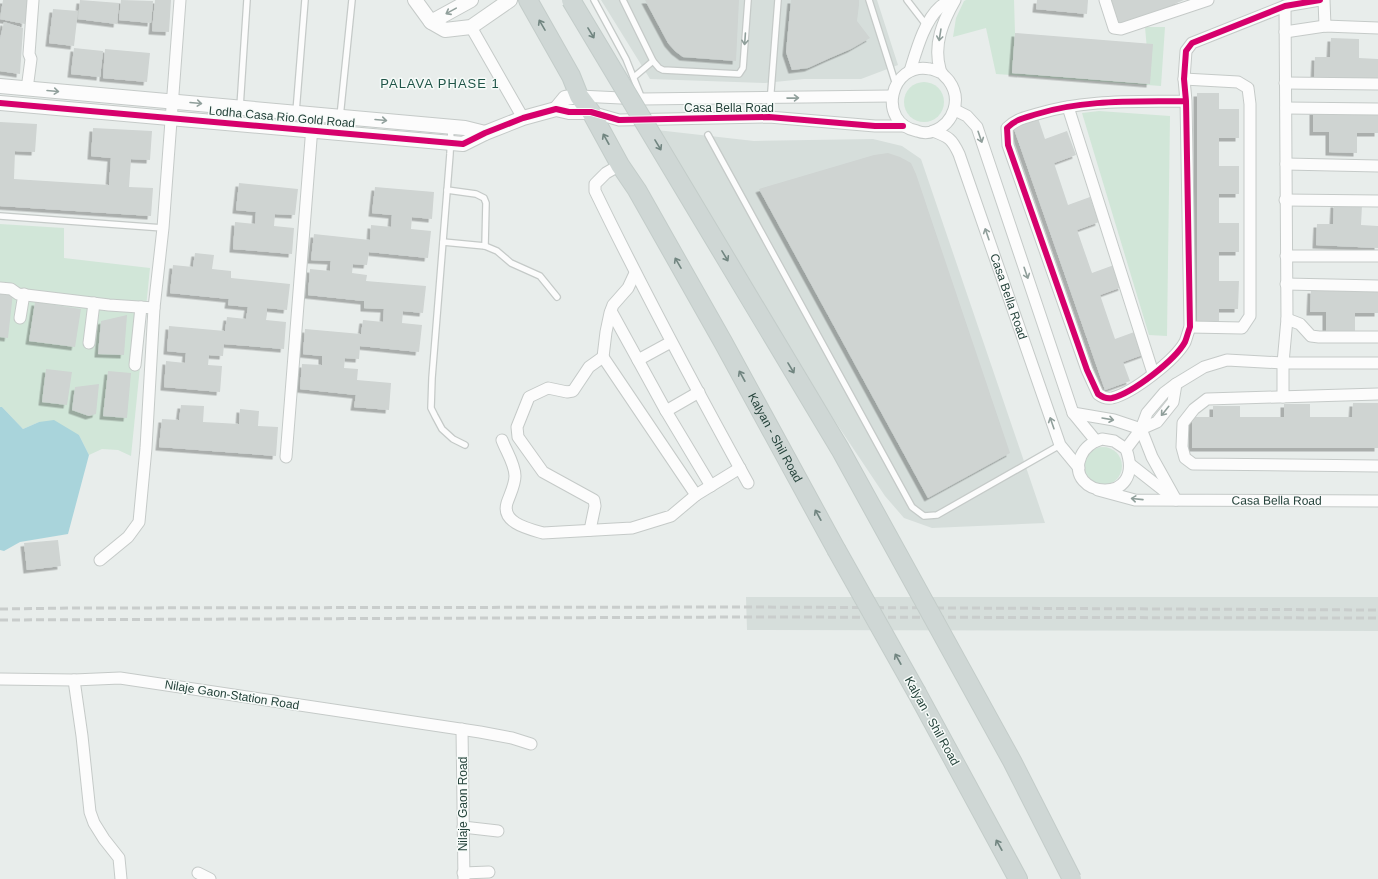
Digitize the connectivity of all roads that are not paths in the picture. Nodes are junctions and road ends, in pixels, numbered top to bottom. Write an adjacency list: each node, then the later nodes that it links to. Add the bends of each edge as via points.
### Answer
1 (33, 0): 38 (street, via 29,54 31,59)
2 (180, 0): 43 (street)
3 (248, 0): 46 (lane)
4 (305, 0): 52 (lane)
5 (352, 0): 55 (lane)
6 (415, 0): 24 (street)
7 (471, 0): 24 (street, one-way to 24)
8 (510, 0): 27 (street)
9 (528, 0): 40 (main road, Kalyan - Shil Road, one-way to 9, via 571,76)
10 (571, 0): 136 (main road, one-way to 136, bridge, via 840,448 1012,761)
11 (594, 0): 33 (lane)
12 (623, 0): 30 (lane)
13 (748, 0): 30 (lane, one-way to 30, via 743,68 739,74 663,70)
14 (778, 0): 41 (lane)
15 (869, 0): 39 (lane)
16 (907, 0): 25 (lane)
17 (951, 0): 25 (street, via 939,8)
18 (955, 0): 32 (street, one-way to 32, via 940,31 938,51)
19 (1105, 0): 20 (street, via 1114,28 1121,29)
20 (1208, 0)
21 (1320, 0): 23 (street)
22 (1324, 0): 26 (street)
23 (1285, 6): 29 (street); 34 (street, via 1192,43 1186,50)
24 (431, 22): 27 (street, via 445,30)
25 (927, 26): 31 (street)
26 (1325, 26): 28 (street); 29 (street)
27 (471, 28): 58 (street)
28 (1378, 28)
29 (1285, 32): 35 (street)
30 (653, 61): 33 (lane)
31 (910, 71): 32 (street, via 926,68); 39 (street, via 902,77)
32 (942, 73): 51 (street, via 954,89)
33 (634, 77): 42 (lane)
34 (1184, 79): 44 (street); 90 (street, via 1238,82 1248,88 1250,104 1250,316 1242,328)
35 (1285, 83): 36 (street); 48 (street)
36 (1378, 84)
37 (0, 86): 38 (street, Lodha Casa Rio Gold Road)
38 (27, 88): 43 (street, Lodha Casa Rio Gold Road, one-way to 43)
39 (894, 91): 41 (street, Casa Bella Road, one-way to 39); 60 (street, via 892,106)
40 (579, 96): 42 (street, Casa Bella Road); 49 (street, Casa Bella Road, via 564,98); 53 (main road, Kalyan - Shil Road)
41 (771, 98): 42 (street, Casa Bella Road); 56 (lane)
42 (642, 99)
43 (172, 101): 46 (street, Lodha Casa Rio Gold Road, one-way to 46); 57 (street)
44 (1186, 101): 47 (street, via 1100,102); 90 (street)
45 (0, 103): 57 (street, Lodha Casa Rio Gold Road)
46 (240, 107): 52 (street, Lodha Casa Rio Gold Road)
47 (1068, 107): 99 (street); 99 (street, via 1052,109 1014,121 1007,128 1008,145 1087,370 1098,394 1112,398 1133,388)
48 (1286, 108): 50 (street); 66 (street)
49 (556, 109): 53 (street, Casa Bella Road); 58 (street, Lodha Casa Rio Gold Road)
50 (1378, 109)
51 (955, 110): 62 (street, via 942,127); 104 (street, Casa Bella Road, one-way to 104, via 967,116 977,127)
52 (296, 112): 54 (street, Lodha Casa Rio Gold Road)
53 (591, 112): 56 (street, Casa Bella Road, via 619,120); 67 (main road, Kalyan - Shil Road, one-way to 53)
54 (313, 114): 55 (street, Lodha Casa Rio Gold Road); 61 (street)
55 (340, 116): 59 (street, Lodha Casa Rio Gold Road, one-way to 59)
56 (769, 117): 60 (street, Casa Bella Road)
57 (171, 118): 61 (street, Lodha Casa Rio Gold Road); 73 (street)
58 (523, 118): 63 (street, Lodha Casa Rio Gold Road)
59 (451, 126): 63 (street, Lodha Casa Rio Gold Road); 65 (lane)
60 (903, 126): 62 (street, Casa Bella Road, via 922,133)
61 (312, 130): 65 (street, Lodha Casa Rio Gold Road); 111 (street)
62 (932, 131): 109 (street, Casa Bella Road, one-way to 62, via 965,168 954,142)
63 (485, 133): 65 (street, Lodha Casa Rio Gold Road, via 463,144)
64 (708, 135): 109 (lane, via 912,507 924,516 937,515)
65 (450, 143): 69 (lane)
66 (1286, 164): 68 (street); 70 (street)
67 (620, 165): 78 (street, via 606,173 595,184 595,191); 135 (main road, Kalyan - Shil Road, one-way to 67, bridge, via 723,342 637,190)
68 (1378, 166)
69 (447, 190): 74 (lane); 75 (lane, via 476,194 484,198)
70 (1285, 200): 71 (street); 76 (street)
71 (1378, 201)
72 (0, 216): 73 (lane)
73 (163, 228): 86 (street)
74 (443, 242): 75 (lane); 108 (lane, via 431,408 442,430)
75 (485, 246): 83 (lane, via 497,251 511,263 540,276)
76 (1286, 256): 77 (street); 79 (street)
77 (1378, 256)
78 (635, 273): 87 (street, via 628,288); 92 (street)
79 (1286, 284): 80 (street); 89 (street)
80 (1378, 286)
81 (0, 288): 82 (street)
82 (24, 294): 84 (street); 88 (street)
83 (557, 297)
84 (94, 303): 85 (street); 93 (street)
85 (141, 307): 86 (street); 98 (street)
86 (154, 308): 123 (street, via 139,522 128,537)
87 (611, 311): 94 (street); 95 (street)
88 (20, 318)
89 (1287, 319): 91 (street, via 1300,324 1311,336 1319,338); 96 (street)
90 (1190, 327): 99 (street, via 1184,342 1168,363)
91 (1378, 337)
92 (671, 342): 95 (street); 100 (street)
93 (89, 343)
94 (603, 357): 119 (street); 122 (street, via 590,367 573,392 548,388 529,397 517,427 518,437 543,472 594,500)
95 (638, 360): 103 (street)
96 (1283, 362): 97 (street); 102 (street); 105 (street, via 1227,360 1204,367 1176,384 1173,402 1157,422)
97 (1378, 362)
98 (135, 365)
99 (1153, 373)
100 (698, 392): 103 (street); 114 (street)
101 (1378, 394): 102 (street)
102 (1283, 397): 113 (street, via 1207,399 1194,409 1183,423 1182,447 1185,458 1194,464)
103 (666, 411): 117 (street)
104 (1073, 413): 105 (street, one-way to 105, via 1114,420); 107 (street, Casa Bella Road)
105 (1141, 429): 110 (street); 120 (street, via 1152,457)
106 (502, 440): 122 (street, via 515,475 506,505 507,515 512,521 543,533)
107 (1096, 441): 110 (street, via 1114,441); 115 (street, via 1083,451 1079,459)
108 (465, 445)
109 (1060, 445): 115 (street, Casa Bella Road)
110 (1126, 449): 112 (street)
111 (286, 457)
112 (1130, 464): 118 (street, via 1126,479 1120,485 1105,491); 120 (street)
113 (1378, 466)
114 (740, 468): 116 (street); 117 (street)
115 (1079, 468): 118 (street, Casa Bella Road, via 1085,482)
116 (748, 483)
117 (711, 486): 119 (street)
118 (1098, 490): 120 (street, Casa Bella Road, one-way to 118, via 1135,500)
119 (696, 495): 122 (street, via 671,516 632,528)
120 (1176, 500): 121 (street, Casa Bella Road)
121 (1378, 501)
122 (590, 530)
123 (100, 560)
124 (0, 679): 125 (street, Nilaje Gaon-Station Road)
125 (74, 680): 126 (street, Nilaje Gaon-Station Road, via 120,678); 133 (street, via 90,812 104,840 118,858)
126 (462, 729): 127 (street, Nilaje Gaon-Station Road); 128 (street, Nilaje Gaon Road)
127 (531, 744)
128 (463, 827): 129 (street); 132 (street, Nilaje Gaon Road)
129 (498, 831)
130 (489, 872): 132 (street)
131 (198, 873): 134 (street)
132 (464, 876)
133 (120, 879)
134 (210, 879)
135 (1018, 879)
136 (1072, 879)

